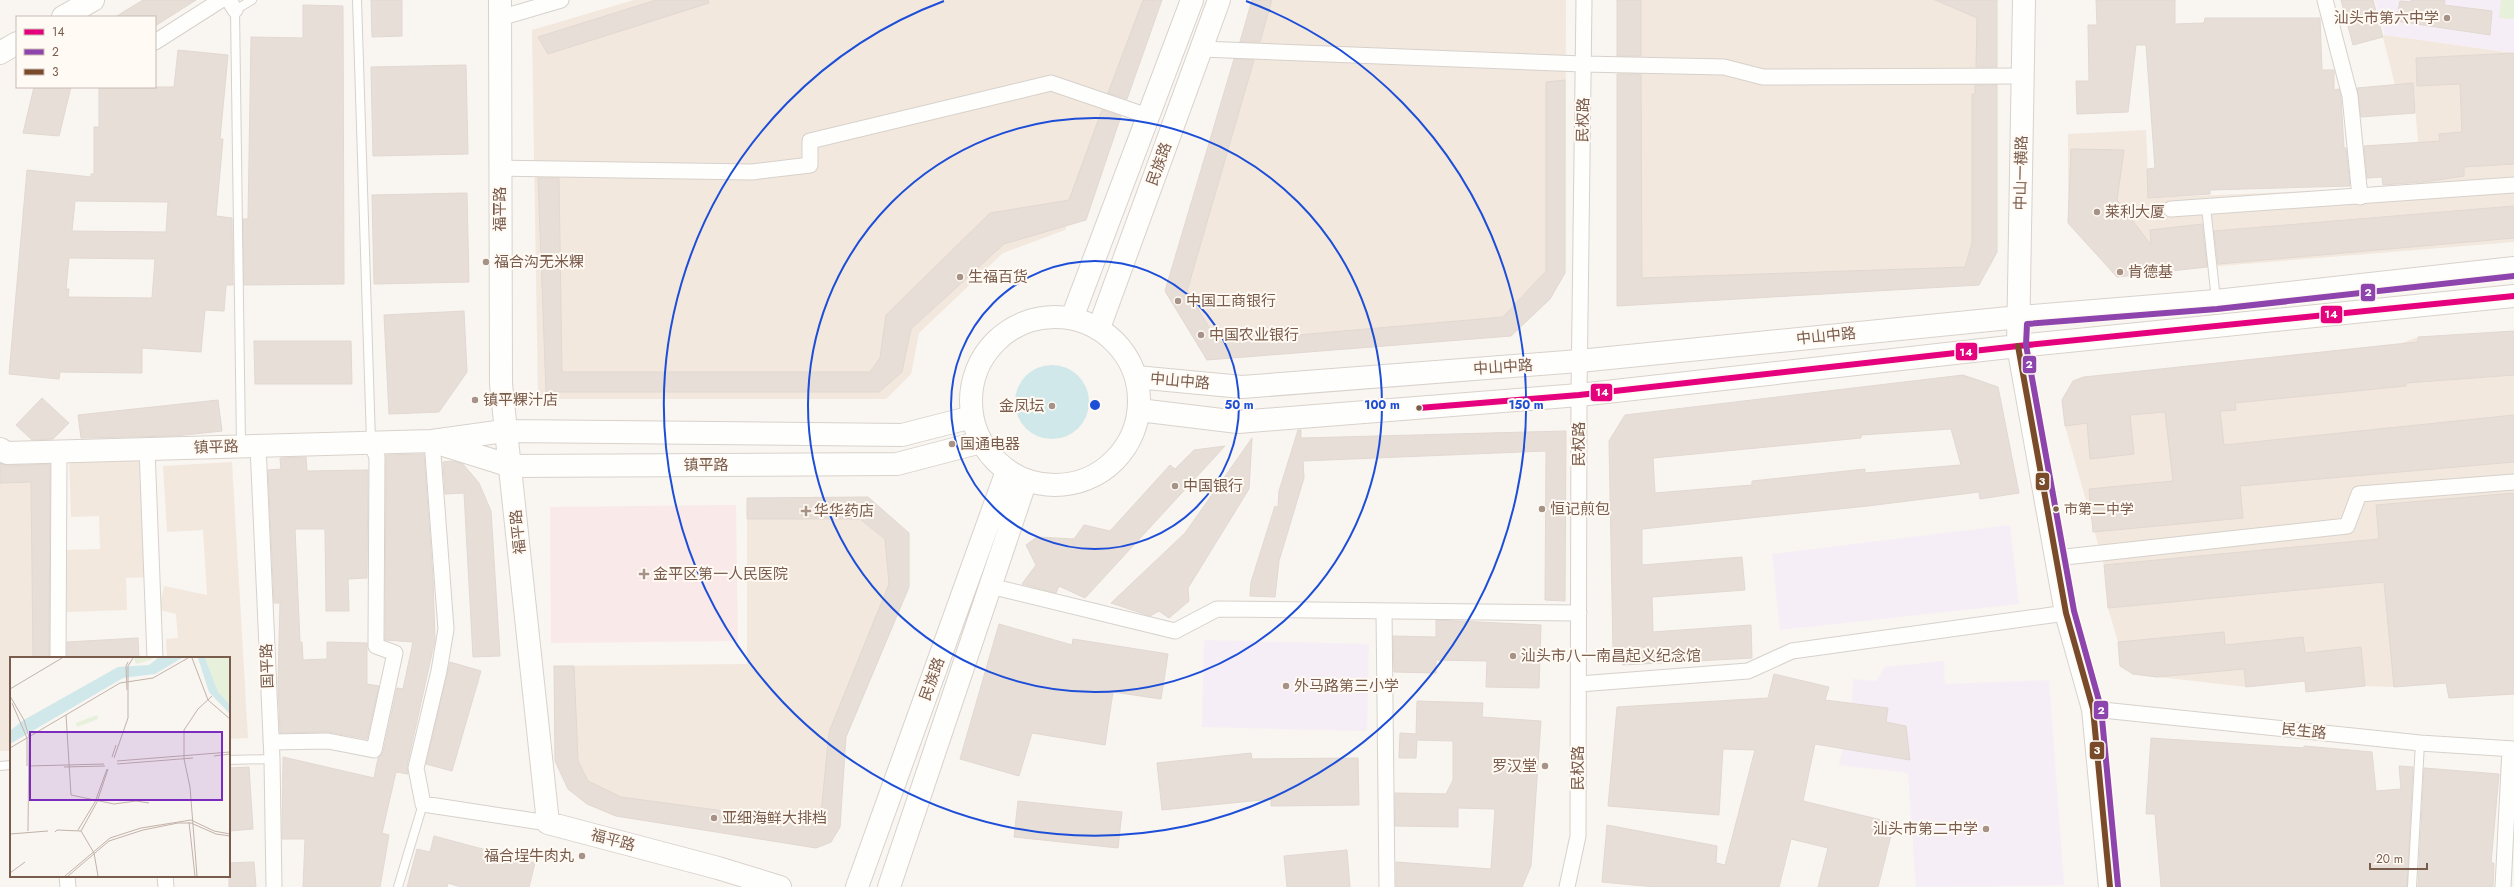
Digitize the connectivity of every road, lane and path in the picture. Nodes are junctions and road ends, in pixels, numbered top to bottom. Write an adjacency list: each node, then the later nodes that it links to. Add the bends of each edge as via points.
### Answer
1 (93, 0): 13 (street)
2 (221, 0): 14 (street)
3 (252, 0): 11 (lane)
4 (357, 0): 41 (lane)
5 (561, 0): 12 (street)
6 (1192, 0): 20 (street, 民族路)
7 (1219, 0): 16 (street, 民族路)
8 (1584, 0): 18 (street, 民权路)
9 (2024, 0): 19 (street, 中山一横路)
10 (2325, 0): 23 (street, via 2350,96)
11 (232, 5): 42 (lane)
12 (500, 9): 21 (street, 福平路)
13 (65, 16)
14 (156, 41)
15 (16, 44): 17 (street)
16 (1201, 49): 18 (street); 31 (street, 民族路)
17 (0, 53)
18 (1583, 64): 19 (street, via 1724,67 1763,77); 33 (street, 民权路)
19 (2023, 76): 29 (street, 中山一横路)
20 (1148, 116): 21 (street, via 1051,83 810,141 810,165 752,172); 30 (street, 民族路)
21 (500, 168): 38 (street, 福平路, via 501,384)
22 (2514, 184): 23 (street)
23 (2360, 197): 24 (street)
24 (2206, 207): 25 (street); 28 (lane)
25 (2171, 209)
26 (2514, 268): 28 (street, 中山中路)
27 (2514, 296): 32 (street, 中山中路)
28 (2216, 301): 29 (street, 中山中路)
29 (2018, 317): 32 (street, 中山一横路); 33 (street, 中山中路)
30 (1072, 318): 31 (street); 37 (street, via 1044,317 1024,323 995,341 979,363 971,389)
31 (1098, 328): 34 (street, via 1115,341 1128,358)
32 (2018, 346): 35 (street, 中山中路); 49 (street, 中山一横路)
33 (1579, 361): 34 (street, 中山中路, via 1242,387); 35 (street, 民权路)
34 (1136, 377): 36 (street)
35 (1579, 395): 36 (street, 中山中路, via 1238,422); 52 (street, 民权路)
36 (1139, 410): 47 (street, via 1133,434 1119,456 1099,472 1076,482 1057,484)
37 (972, 417): 38 (street, 镇平路, via 902,435); 40 (street)
38 (504, 431): 39 (street, 镇平路); 46 (street, 福平路)
39 (432, 441): 41 (street, 镇平路); 46 (street, 镇平路); 65 (street, via 446,629 439,671 416,768)
40 (981, 442): 46 (street, 镇平路, via 897,464); 47 (street, via 993,458)
41 (371, 443): 42 (street, 镇平路); 58 (street, via 376,457 376,646 395,653 374,750 328,741)
42 (250, 446): 44 (street, 镇平路); 58 (street, 国平路)
43 (0, 449): 45 (street, 镇平路, via 7,453)
44 (147, 449): 45 (street, 镇平路); 55 (street)
45 (59, 451): 54 (street)
46 (511, 466): 66 (street, 福平路)
47 (1016, 475): 50 (street, 民族路); 74 (street, 民族路)
48 (2514, 482): 49 (street, via 2359,494 2347,526)
49 (2056, 558): 53 (street, 中山一横路)
50 (990, 586): 51 (street, via 1176,631 1217,609); 75 (street, 民族路)
51 (1384, 611): 52 (street); 76 (street)
52 (1579, 613): 56 (street, 民权路)
53 (2066, 613): 56 (street, via 1792,651 1748,671); 57 (street, 中山一横路)
54 (58, 657)
55 (155, 657)
56 (1579, 684): 77 (street, 民权路, via 1578,836)
57 (2093, 709): 59 (street, 民生路); 78 (street, 中山一横路)
58 (271, 742): 61 (street, 国平路)
59 (2420, 743): 60 (street, 民生路); 79 (lane)
60 (2512, 749): 80 (street)
61 (272, 759): 62 (lane); 71 (street, 国平路)
62 (230, 760)
63 (10, 765): 64 (lane)
64 (0, 766)
65 (423, 804): 66 (street); 72 (lane)
66 (548, 823): 73 (street, 福平路)
67 (67, 877): 69 (street)
68 (165, 877): 70 (street)
69 (68, 887)
70 (166, 887)
71 (274, 887)
72 (398, 887)
73 (780, 887)
74 (858, 887)
75 (889, 887)
76 (1388, 887)
77 (1568, 887)
78 (2110, 887)
79 (2412, 887)
80 (2503, 887)

